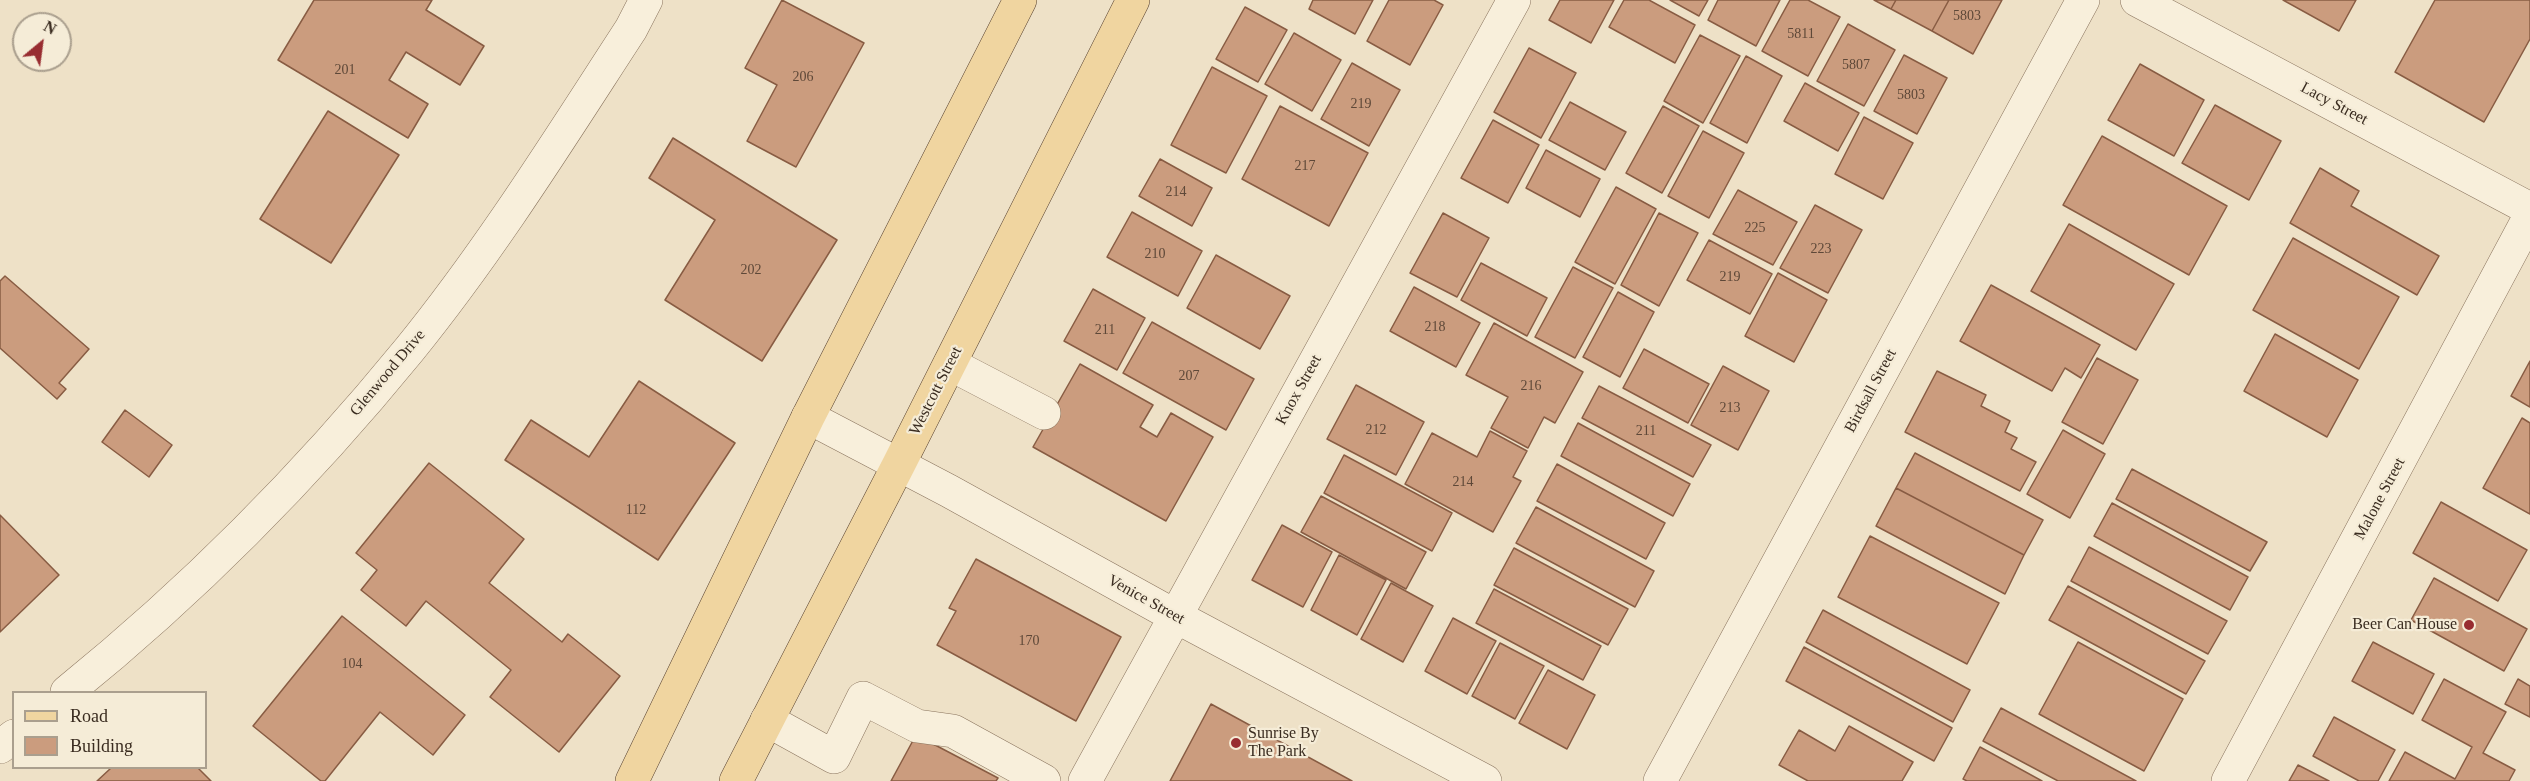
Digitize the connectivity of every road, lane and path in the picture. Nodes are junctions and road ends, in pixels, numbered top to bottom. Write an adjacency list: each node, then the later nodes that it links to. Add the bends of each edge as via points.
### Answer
1 (646, 0): 14 (street, Glenwood Drive, via 512,212 410,349 289,488 120,649)
2 (1020, 0): 11 (main road)
3 (1133, 0): 9 (main road, Westcott Street)
4 (1514, 0): 13 (street, Knox Street)
5 (2083, 0): 23 (street, Birdsall Street)
6 (2137, 0): 7 (street, Lacy Street)
7 (2530, 209)
8 (2530, 216): 24 (street, Malone Street)
9 (950, 364): 10 (street); 12 (main road, Westcott Street)
10 (1044, 413)
11 (808, 417): 12 (street, Venice Street); 18 (main road)
12 (899, 464): 13 (street, Venice Street); 15 (main road, Westcott Street)
13 (1175, 616): 21 (street, Knox Street); 22 (street, Venice Street)
14 (69, 691)
15 (767, 720): 19 (main road, Westcott Street); 20 (street, via 834,757 863,698 917,726 953,731)
16 (12, 738): 17 (street)
17 (0, 747)
18 (632, 781)
19 (736, 781)
20 (1044, 781)
21 (1085, 781)
22 (1485, 781)
23 (1660, 781)
24 (2228, 781)

